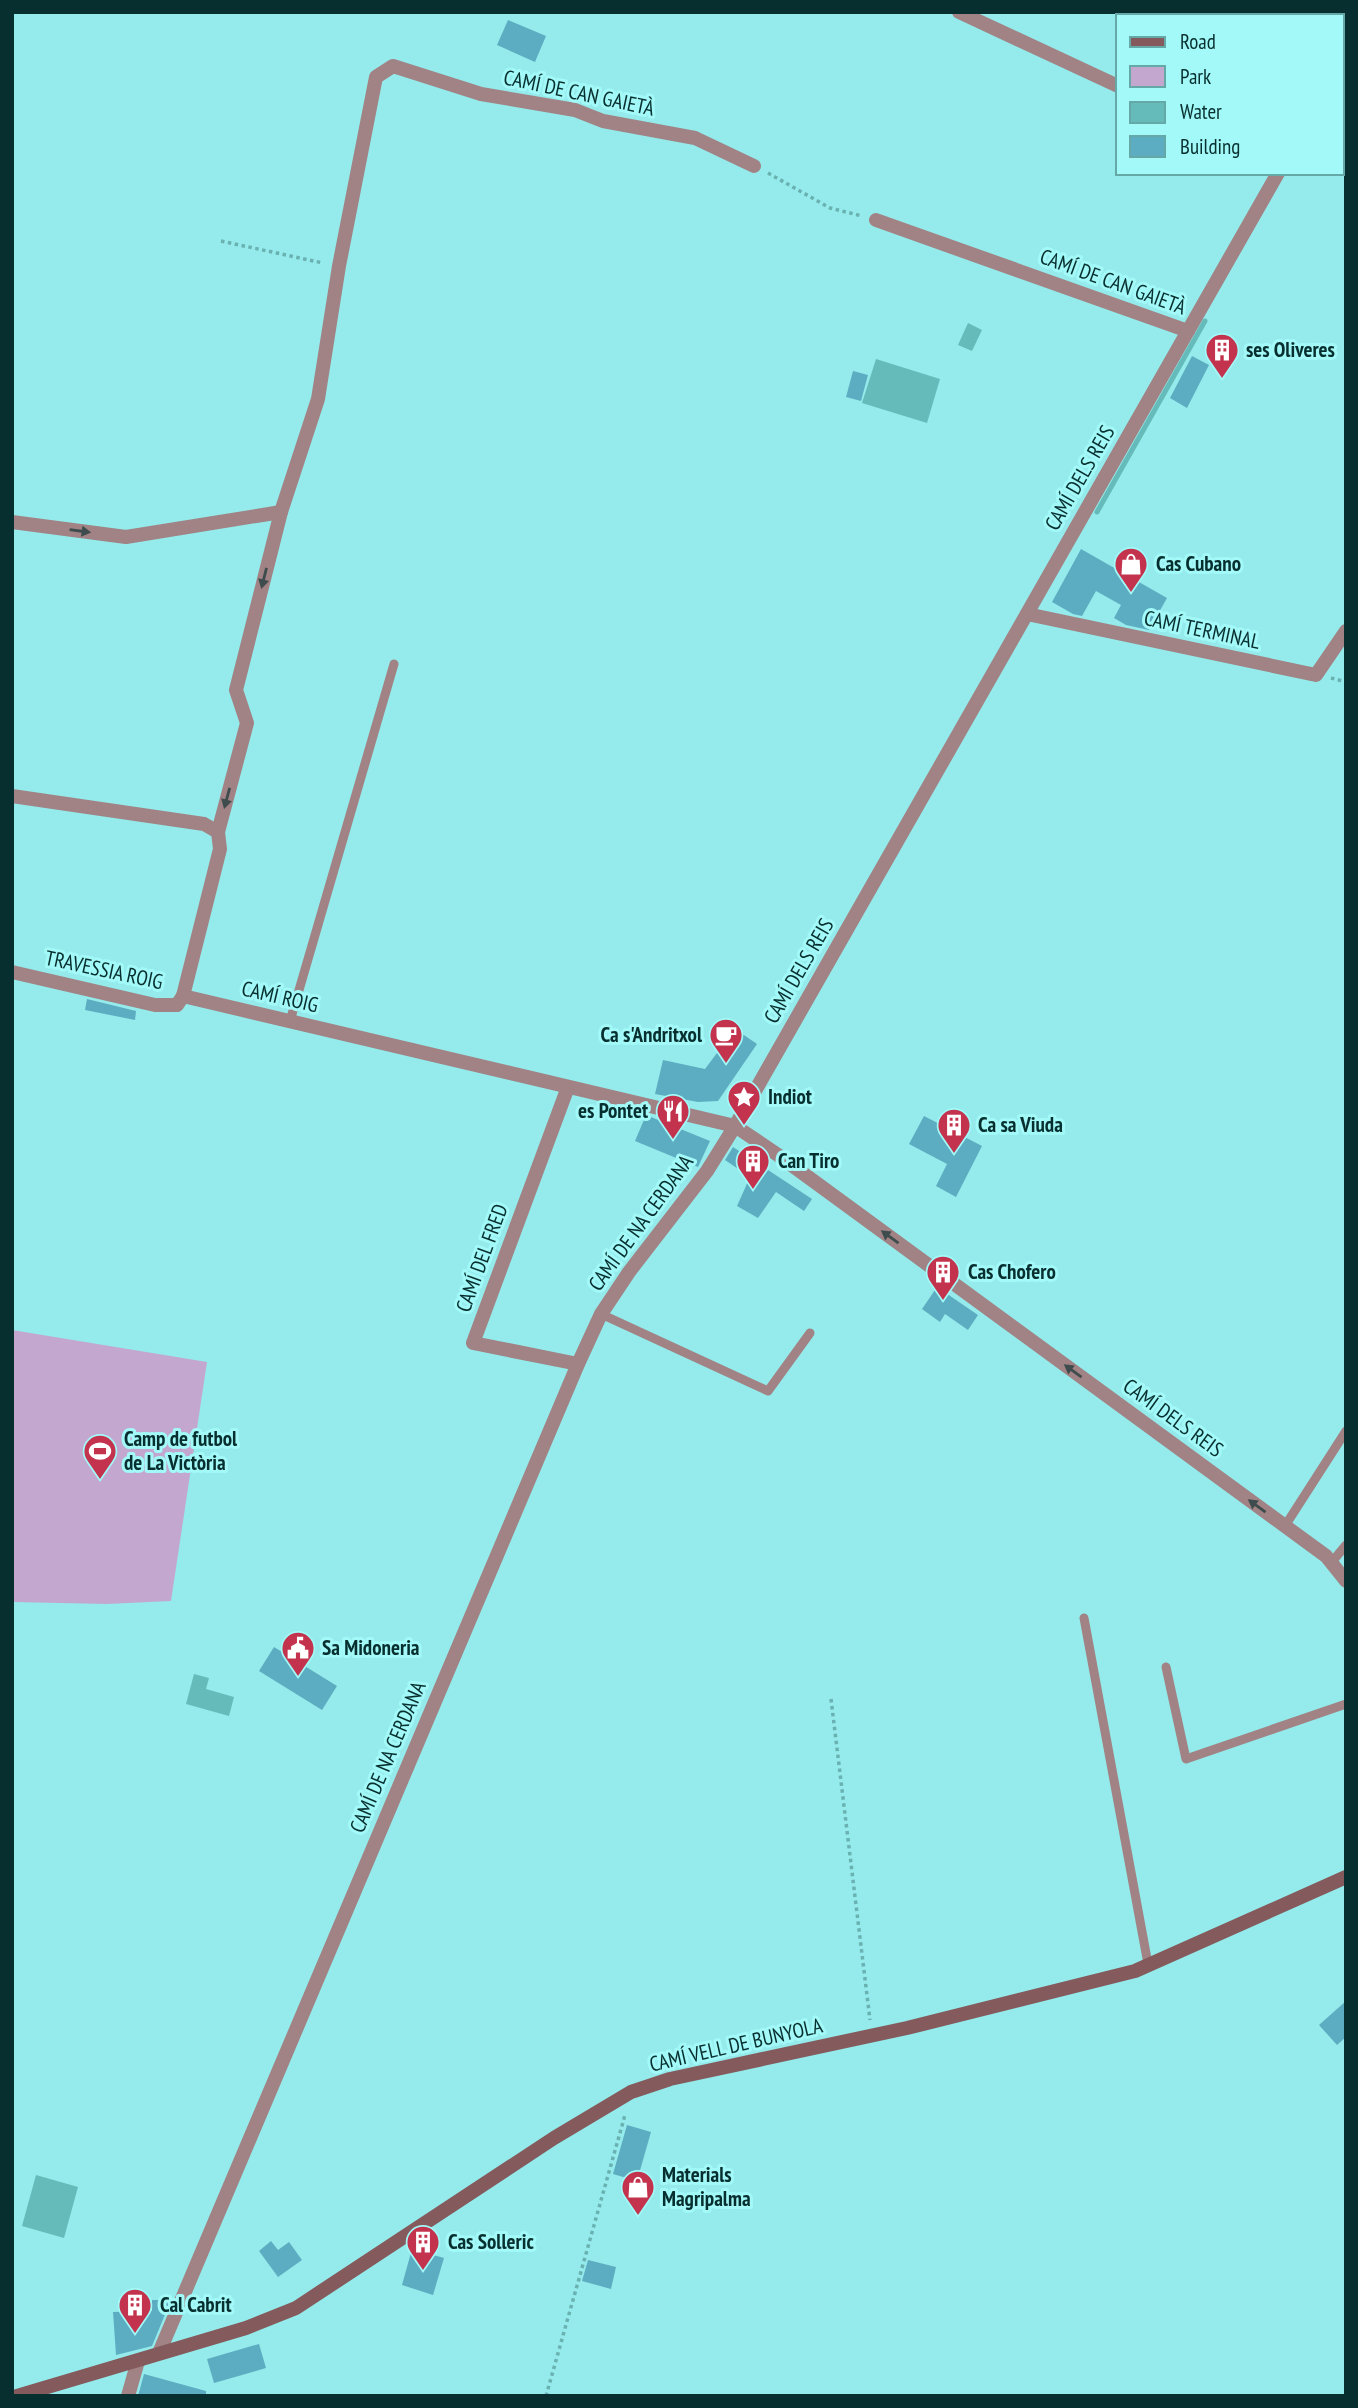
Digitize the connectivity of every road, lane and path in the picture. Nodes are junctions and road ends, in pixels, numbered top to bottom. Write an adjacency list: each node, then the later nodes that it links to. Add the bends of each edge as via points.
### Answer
1 (959, 12): 2 (street)
2 (1116, 85)
3 (754, 166): 5 (path, via 830,208); 7 (street, CAMÍ DE CAN GAIETÀ, via 695,138 481,94 393,66 376,77)
4 (1277, 175): 8 (street, CAMÍ DELS REIS)
5 (876, 220): 8 (street, CAMÍ DE CAN GAIETÀ)
6 (222, 241): 7 (path)
7 (338, 266): 9 (street, CAMÍ DE CAN GAIETÀ, via 318,399)
8 (1188, 331): 11 (street, CAMÍ DELS REIS)
9 (281, 512): 10 (street, one-way to 9, via 125,537); 15 (street, CAMÍ DE CAN GAIETÀ, one-way to 15, via 236,690 247,723)
10 (12, 522)
11 (1027, 614): 12 (street, CAMÍ TERMINAL, via 1316,675); 20 (street, CAMÍ DELS REIS)
12 (1346, 631)
13 (394, 664): 18 (lane)
14 (12, 796): 15 (street, via 204,824)
15 (218, 832): 17 (street, via 220,849)
16 (12, 972): 17 (street, TRAVESSIA ROIG, via 155,1005 177,1004)
17 (183, 996): 18 (street, CAMÍ ROIG)
18 (290, 1021): 19 (street, CAMÍ ROIG)
19 (568, 1087): 20 (street, CAMÍ ROIG); 23 (street, CAMÍ DEL FRED, via 473,1343)
20 (735, 1126): 21 (street, CAMÍ DE NA CERDANA); 25 (street, CAMÍ DELS REIS, one-way to 20)
21 (601, 1314): 22 (lane, via 768,1391); 23 (street, CAMÍ DE NA CERDANA)
22 (810, 1333)
23 (578, 1364): 37 (street, CAMÍ DE NA CERDANA)
24 (1346, 1431): 25 (lane)
25 (1285, 1526): 27 (street, CAMÍ DELS REIS)
26 (1346, 1545): 27 (lane)
27 (1331, 1563): 28 (street, CAMÍ DELS REIS)
28 (1346, 1581)
29 (1084, 1618): 34 (lane)
30 (1166, 1667): 32 (lane, via 1186,1759)
31 (831, 1699): 35 (path)
32 (1346, 1704)
33 (1346, 1877): 34 (street, CAMÍ VELL DE BUNYOLA)
34 (1148, 1964): 35 (street, CAMÍ VELL DE BUNYOLA, via 1135,1971)
35 (872, 2035): 36 (street, CAMÍ VELL DE BUNYOLA, via 670,2079)
36 (631, 2092): 37 (street, CAMÍ VELL DE BUNYOLA, via 296,2308); 41 (path)
37 (159, 2353): 38 (street, CAMÍ VELL DE BUNYOLA)
38 (138, 2361): 39 (street, CAMÍ VELL DE BUNYOLA); 40 (street)
39 (17, 2396)
40 (128, 2396)
41 (546, 2396)

